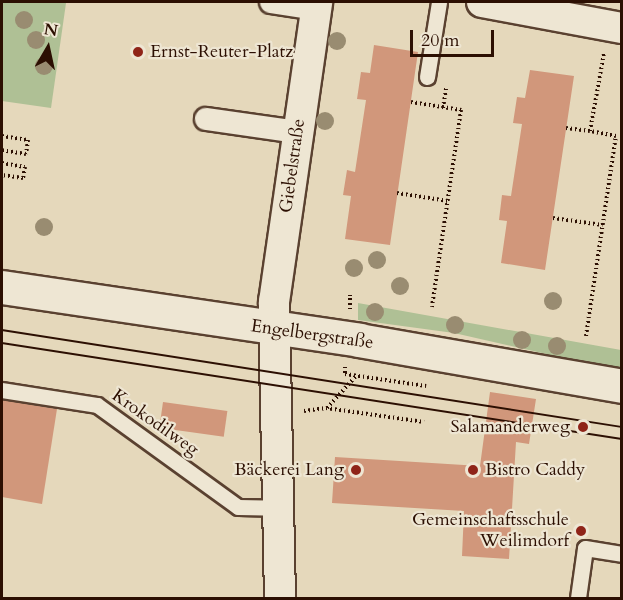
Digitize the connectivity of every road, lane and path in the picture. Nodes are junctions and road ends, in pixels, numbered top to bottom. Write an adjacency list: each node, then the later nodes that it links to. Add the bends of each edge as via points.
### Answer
1 (271, 2): 4 (street)
2 (440, 2): 6 (lane)
3 (482, 2): 5 (street)
4 (317, 5): 12 (street, Giebelstraße)
5 (621, 28)
6 (427, 77)
7 (599, 79): 11 (path)
8 (411, 102): 18 (path, via 461,110)
9 (206, 119): 12 (street)
10 (566, 128): 11 (path)
11 (590, 131): 20 (path, via 616,136)
12 (297, 132): 23 (street, Giebelstraße, via 274,302)
13 (2, 136): 14 (path, via 28,140 26,154)
14 (2, 150)
15 (2, 163): 16 (path, via 25,167 23,178)
16 (2, 175)
17 (397, 193): 18 (path)
18 (448, 201): 22 (path)
19 (553, 218): 20 (path)
20 (603, 225): 24 (path)
21 (2, 287): 23 (main road, Engelbergstraße)
22 (432, 308)
23 (278, 330): 26 (main road, Engelbergstraße, via 359,340); 28 (street)
24 (586, 336)
25 (357, 375): 29 (path)
26 (621, 386)
27 (2, 390): 31 (lane, Krokodilweg, via 97,405 238,507)
28 (276, 408): 29 (path, via 317,412); 31 (street)
29 (326, 408): 30 (path)
30 (424, 422)
31 (277, 508): 33 (street)
32 (621, 554): 34 (lane, via 585,548)
33 (280, 598)
34 (578, 598)

